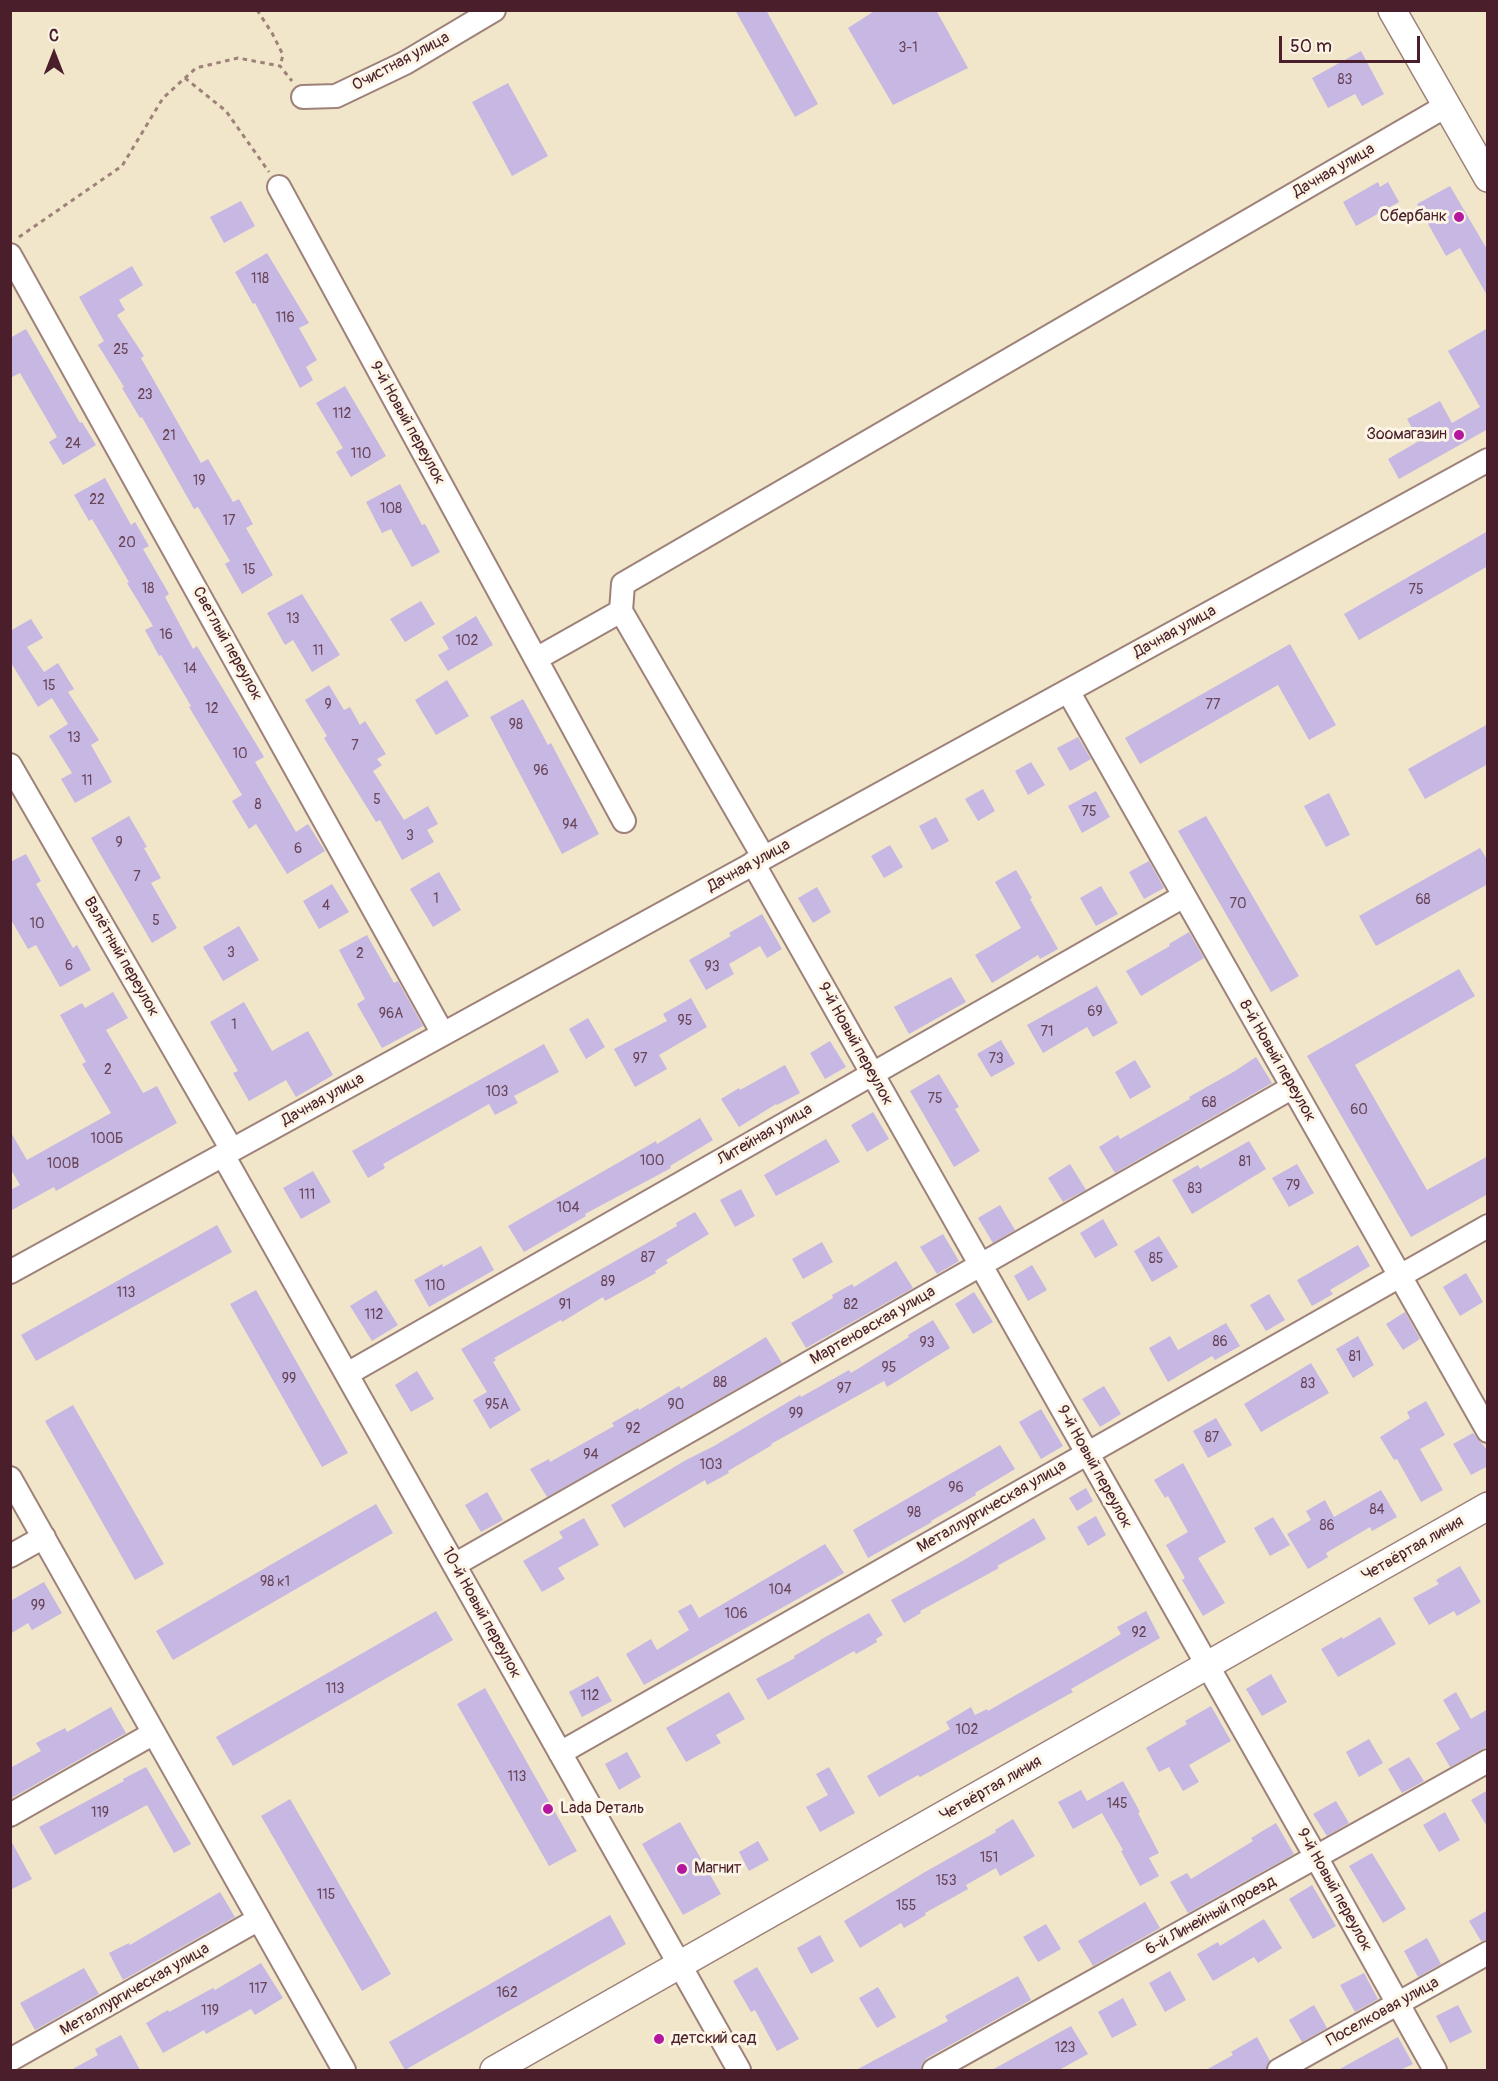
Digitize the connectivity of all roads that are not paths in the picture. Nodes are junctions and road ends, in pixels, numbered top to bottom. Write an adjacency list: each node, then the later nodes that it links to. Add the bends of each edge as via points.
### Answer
1 (494, 10): 3 (street, Очистная улица, via 405,63 336,96)
2 (1392, 10): 4 (street)
3 (303, 97)
4 (1446, 106): 5 (street); 9 (street, Дачная улица, via 623,584)
5 (1488, 178)
6 (279, 188): 10 (street, 9-й Новый переулок)
7 (14, 246): 16 (street, Светлый переулок)
8 (1488, 460): 11 (street, Дачная улица)
9 (621, 611): 10 (street); 14 (street, 9-й Новый переулок)
10 (536, 659): 13 (street, 9-й Новый переулок)
11 (1068, 691): 14 (street, Дачная улица); 15 (street, 8-й Новый переулок)
12 (10, 765): 19 (street, Взлётный переулок)
13 (624, 821)
14 (759, 861): 16 (street, Дачная улица); 17 (street, 9-й Новый переулок)
15 (1184, 896): 17 (street, Литейная улица); 18 (street, 8-й Новый переулок)
16 (443, 1034): 19 (street, Дачная улица)
17 (873, 1074): 21 (street, 9-й Новый переулок); 24 (street, Литейная улица)
18 (1293, 1087): 21 (street, Мартеновская улица); 23 (street, 8-й Новый переулок)
19 (228, 1153): 22 (street, Дачная улица); 24 (street, 10-й Новый переулок)
20 (1488, 1226): 23 (street, Металлургическая улица)
21 (980, 1265): 26 (street, 9-й Новый переулок); 31 (street, Мартеновская улица)
22 (10, 1272)
23 (1400, 1276): 25 (street, 8-й Новый переулок); 26 (street, Металлургическая улица)
24 (347, 1374): 31 (street, 10-й Новый переулок)
25 (1488, 1431)
26 (1087, 1454): 32 (street, 9-й Новый переулок); 34 (street, Металлургическая улица)
27 (10, 1478): 29 (street)
28 (1488, 1506): 32 (street, Четвёртая линия)
29 (44, 1537): 30 (street); 33 (street)
30 (10, 1556)
31 (454, 1565): 34 (street, 10-й Новый переулок)
32 (1207, 1666): 37 (street, 9-й Новый переулок); 40 (street, Четвёртая линия)
33 (154, 1733): 36 (street); 38 (street)
34 (560, 1753): 40 (street, 10-й Новый переулок)
35 (1488, 1761): 37 (street, 6-й Линейный проезд)
36 (10, 1815)
37 (1316, 1857): 41 (street, 9-й Новый переулок); 46 (street, 6-й Линейный проезд)
38 (259, 1919): 42 (street, Металлургическая улица); 43 (street)
39 (1488, 1953): 41 (street, Поселковая улица)
40 (680, 1965): 44 (street, Четвёртая линия); 45 (street, 10-й Новый переулок)
41 (1397, 2004): 47 (street, Поселковая улица); 48 (street, 9-й Новый переулок)
42 (10, 2060)
43 (344, 2070)
44 (494, 2070)
45 (739, 2070)
46 (934, 2070)
47 (1279, 2070)
48 (1435, 2070)

